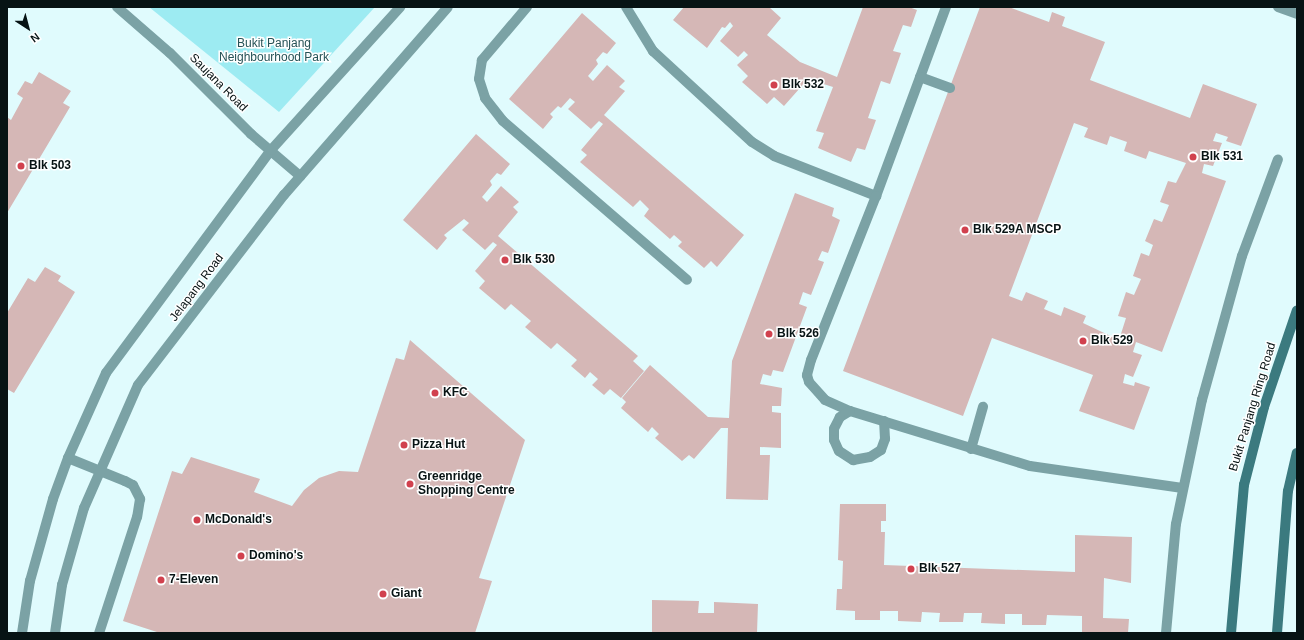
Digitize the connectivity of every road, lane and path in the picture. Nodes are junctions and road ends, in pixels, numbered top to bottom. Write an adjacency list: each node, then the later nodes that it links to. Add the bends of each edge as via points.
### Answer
1 (117, 7): 11 (street, Saujana Road)
2 (400, 7): 11 (street, Jelapang Road)
3 (448, 7): 13 (street, Jelapang Road)
4 (527, 7): 15 (street, via 482,60 479,79 489,106)
5 (626, 7): 14 (street, via 653,51 752,142 774,156)
6 (946, 7): 9 (street)
7 (1278, 7): 8 (street)
8 (1297, 14)
9 (920, 77): 10 (street); 14 (street)
10 (950, 88)
11 (271, 150): 13 (street, Saujana Road); 22 (street, Jelapang Road, via 106,373)
12 (1278, 159): 24 (street, via 1242,256 1202,400)
13 (300, 176): 23 (street, Jelapang Road, via 138,385)
14 (876, 196): 18 (street, via 807,375 820,396)
15 (687, 280)
16 (1297, 310): 29 (main road, Bukit Panjang Ring Road, via 1264,407 1244,485)
17 (983, 407): 20 (street)
18 (850, 411): 19 (street); 19 (street, via 840,417 834,428 834,440 839,451 853,460 870,457 881,450 885,439)
19 (884, 421): 20 (street)
20 (971, 448): 24 (street, via 1030,466)
21 (1297, 453): 30 (main road, via 1288,491)
22 (68, 458): 23 (street); 25 (street, Jelapang Road, via 53,499 30,581)
23 (100, 472): 26 (street, Jelapang Road, via 84,508 62,585); 27 (street, via 133,485 140,499 140,508)
24 (1182, 488): 28 (street, via 1176,524)
25 (22, 633)
26 (55, 633)
27 (99, 633)
28 (1166, 633)
29 (1232, 633)
30 (1277, 633)

